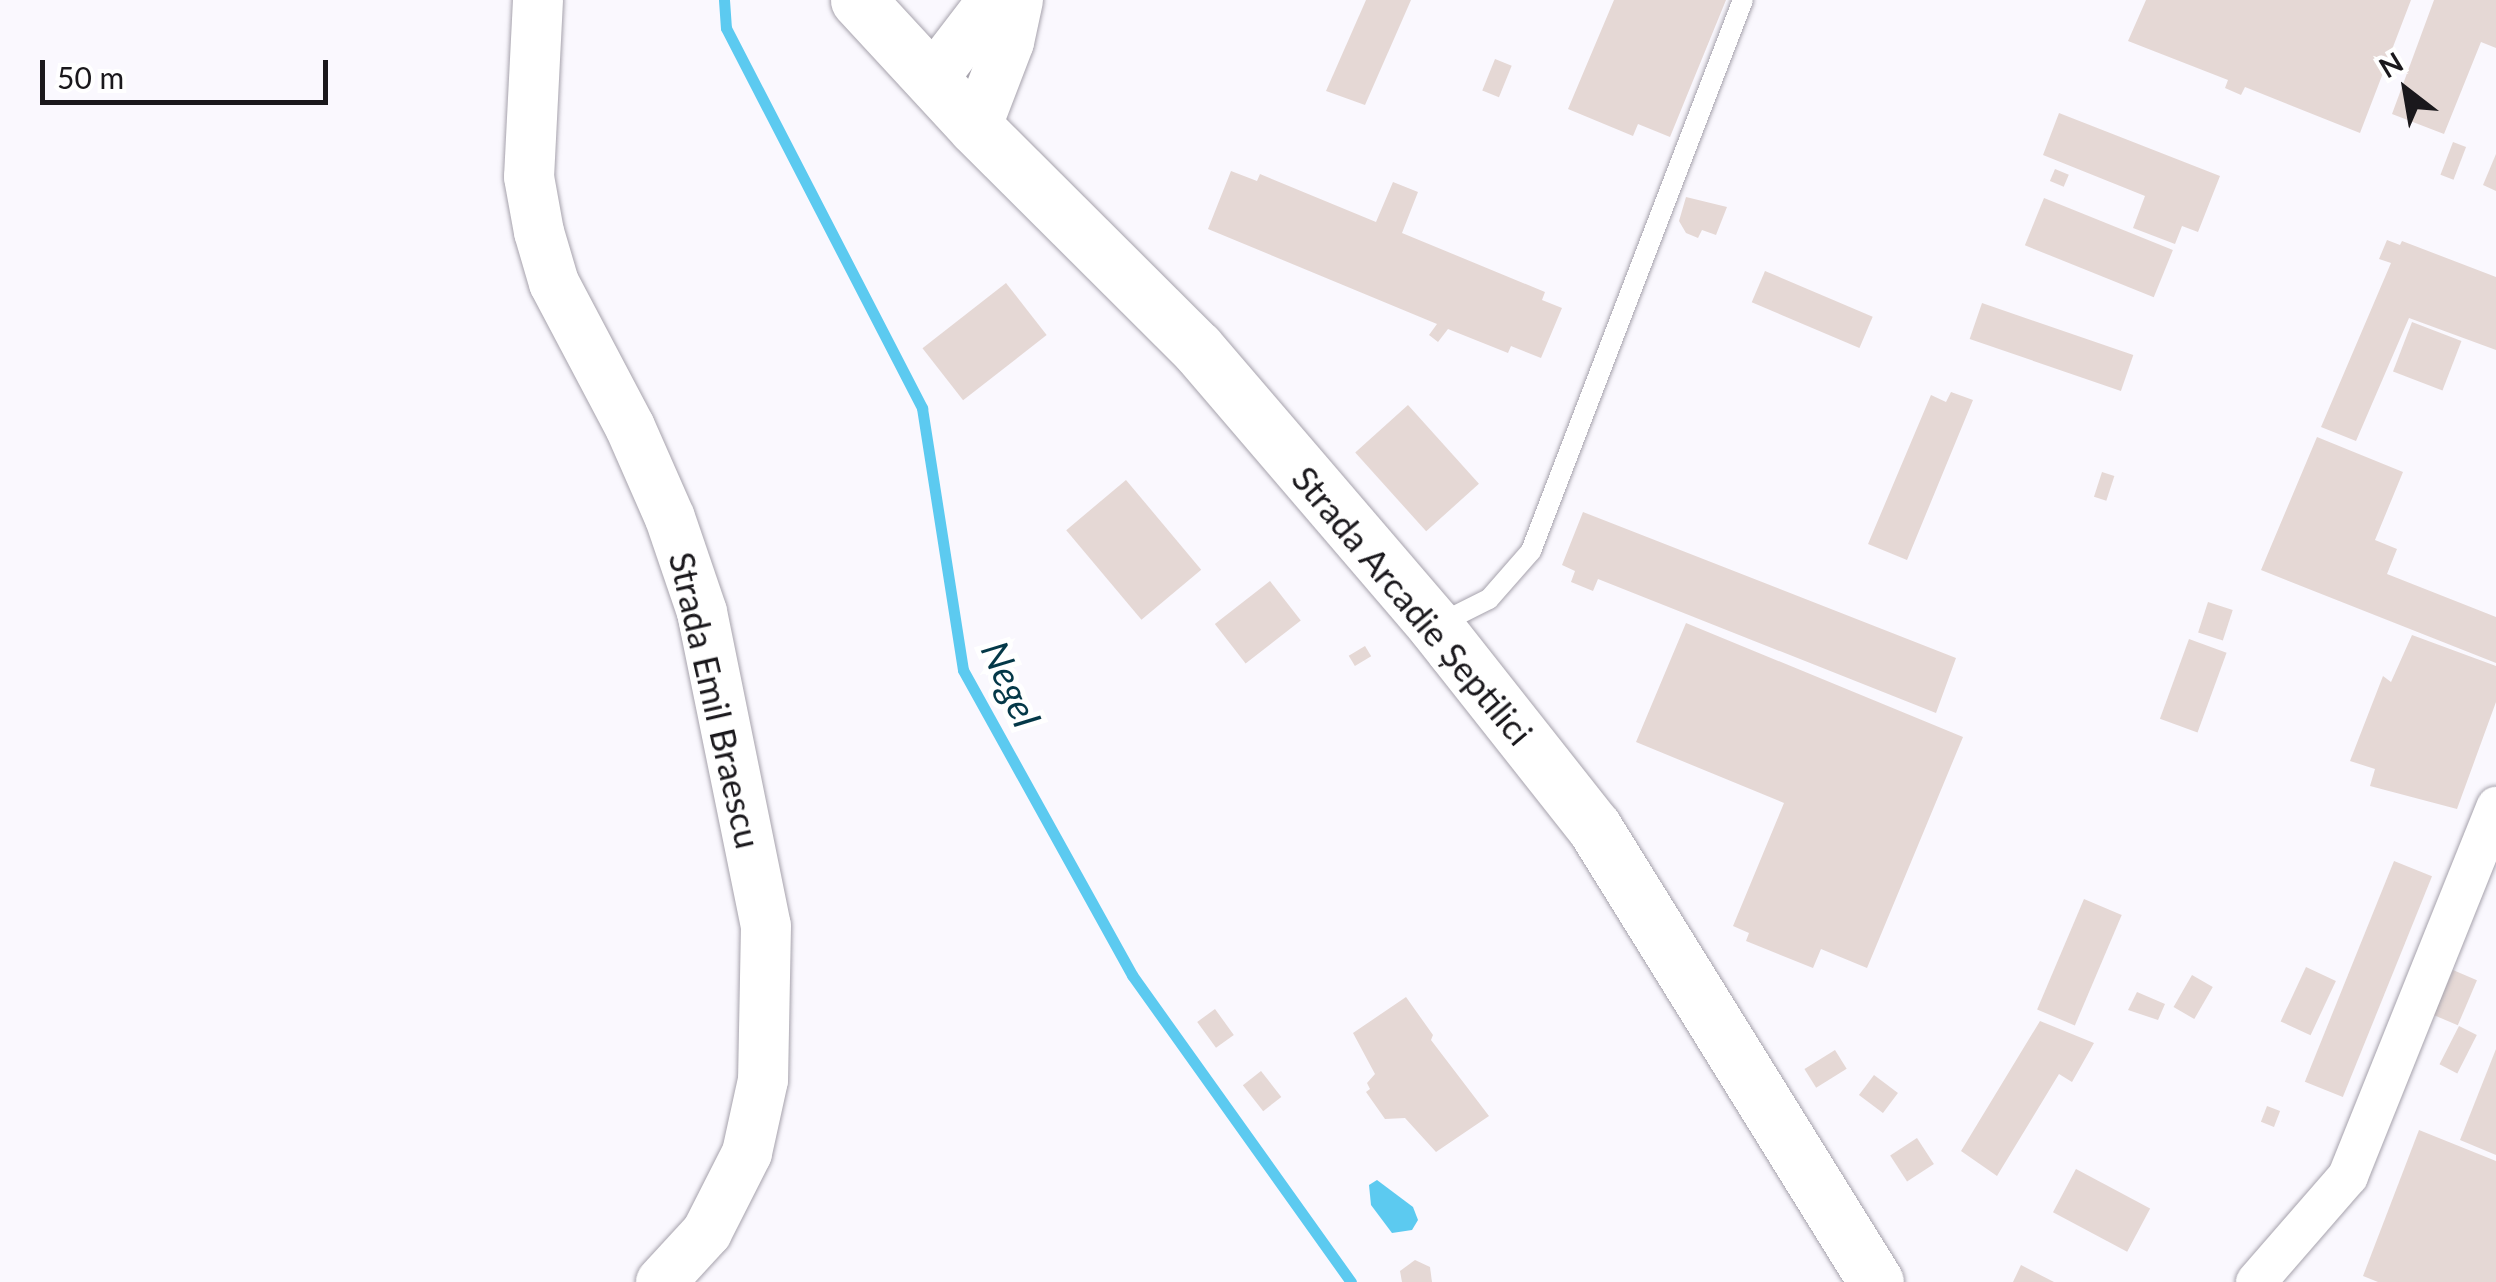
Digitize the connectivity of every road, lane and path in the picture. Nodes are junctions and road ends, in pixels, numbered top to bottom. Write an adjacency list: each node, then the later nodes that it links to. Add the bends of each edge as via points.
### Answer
1 (538, 0): 10 (street, Strada Emil Braescu, via 529,177 538,232 554,282 670,518 702,612 766,926 763,1080 747,1153 707,1232)
2 (858, 0): 6 (main road, Strada Arcadie Șeptilici)
3 (993, 0): 6 (street)
4 (1018, 0): 7 (street)
5 (1743, 0): 8 (lane, via 1532,551 1489,599)
6 (931, 80): 7 (main road, Strada Arcadie Șeptilici)
7 (976, 128): 8 (main road, Strada Arcadie Șeptilici, via 1197,348)
8 (1435, 626): 11 (main road, Strada Arcadie Șeptilici, via 1594,828)
9 (2496, 806): 12 (street, via 2348,1176)
10 (661, 1282)
11 (1876, 1282)
12 (2256, 1282)

